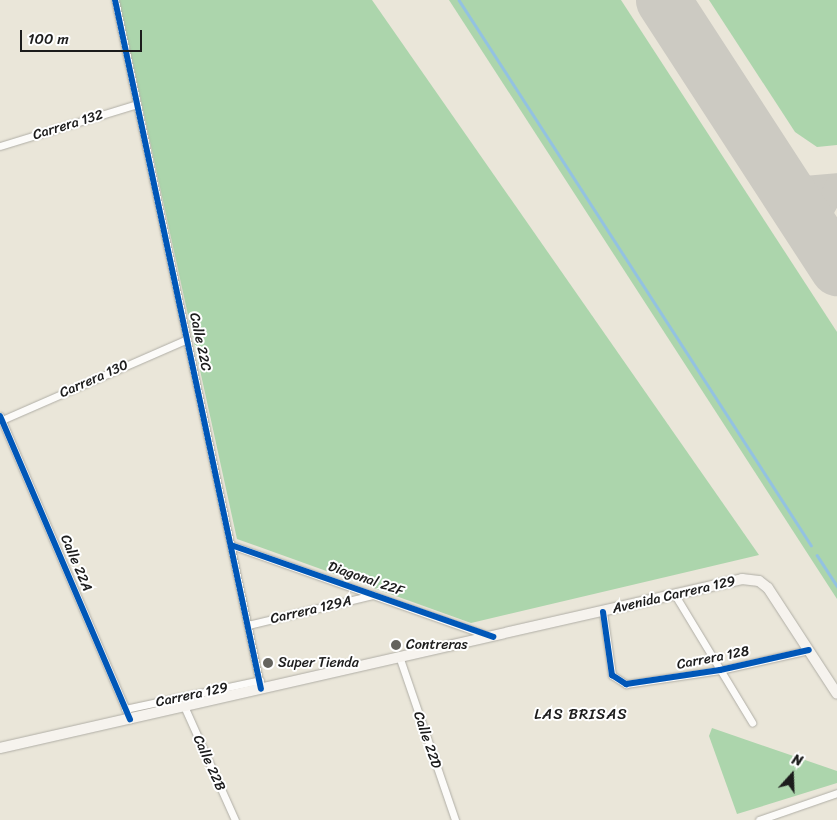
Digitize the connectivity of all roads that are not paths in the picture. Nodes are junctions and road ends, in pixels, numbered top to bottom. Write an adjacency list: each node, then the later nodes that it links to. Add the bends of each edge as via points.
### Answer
1 (115, 0): 2 (street, Calle 22C)
2 (137, 104): 3 (street, Carrera 132); 4 (street, Calle 22C)
3 (0, 146)
4 (187, 339): 5 (street, Carrera 130); 6 (street, Calle 22C)
5 (1, 418): 18 (street, Calle 22A)
6 (231, 545): 7 (street, Diagonal 22F); 10 (street, Calle 22C)
7 (374, 595): 10 (street, Carrera 129A); 11 (street, Diagonal 22F)
8 (675, 595): 9 (main road, Avenida Carrera 129); 12 (main road, Avenida Carrera 129, via 742,579 762,583); 14 (street)
9 (603, 612): 11 (main road, Avenida Carrera 129); 14 (street, Carrera 128, via 612,675 621,682 638,685)
10 (248, 625): 15 (street, Calle 22C)
11 (493, 637): 13 (main road, Avenida Carrera 129)
12 (809, 650): 14 (street, Carrera 128); 16 (main road)
13 (400, 659): 15 (main road, Avenida Carrera 129); 23 (street, Calle 22D)
14 (720, 670): 19 (street)
15 (260, 684): 17 (main road, Avenida Carrera 129); 18 (street, Carrera 129)
16 (837, 694)
17 (184, 706): 18 (main road, Avenida Carrera 129); 22 (street, Calle 22B)
18 (127, 714): 20 (main road, Avenida Carrera 129)
19 (752, 722)
20 (0, 748)
21 (837, 793): 24 (street)
22 (235, 820)
23 (455, 820)
24 (759, 820)

